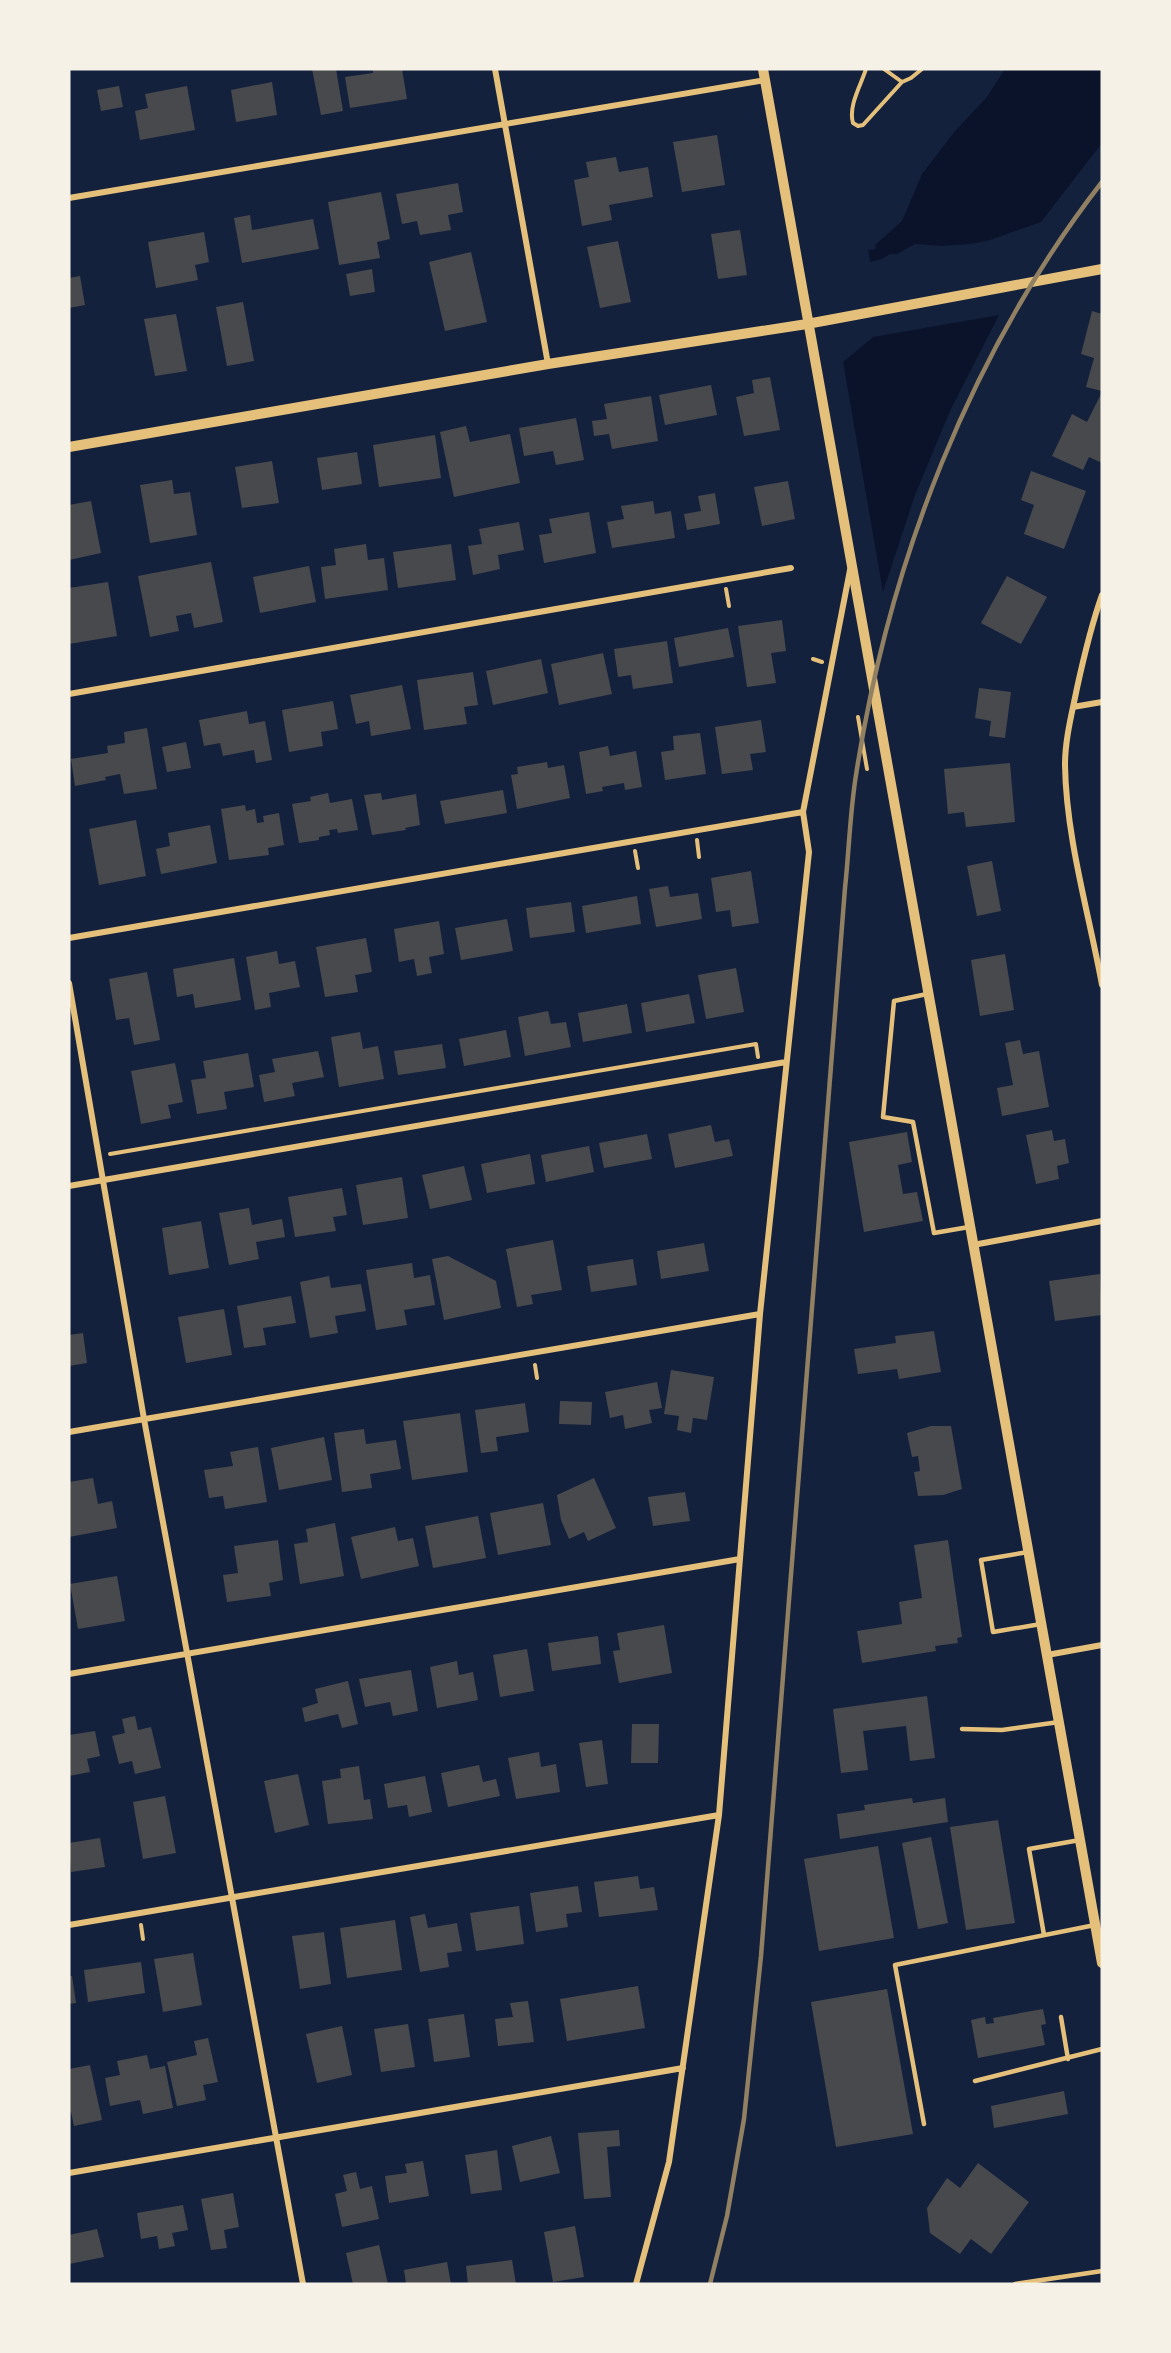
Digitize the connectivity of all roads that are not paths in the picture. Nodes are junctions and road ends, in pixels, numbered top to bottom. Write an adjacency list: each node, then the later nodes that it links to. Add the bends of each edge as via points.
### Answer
1 (495, 69): 3 (street)
2 (764, 74): 3 (street); 6 (street)
3 (505, 123): 4 (street); 7 (street)
4 (69, 198)
5 (1102, 269): 6 (street)
6 (807, 324): 7 (street); 9 (street)
7 (548, 364): 8 (street)
8 (69, 447)
9 (852, 563): 15 (street); 20 (street)
10 (791, 568): 12 (street)
11 (1102, 595): 14 (street, via 1091,624)
12 (69, 694)
13 (1102, 702): 14 (street)
14 (1073, 707): 17 (street, via 1065,764 1068,800)
15 (803, 812): 16 (street); 21 (street, via 809,852)
16 (69, 938)
17 (1101, 970): 19 (street)
18 (69, 984): 22 (street)
19 (1102, 985)
20 (927, 994): 25 (street); 25 (lane, via 894,1001 883,1117 913,1122 934,1233)
21 (786, 1062): 22 (street); 27 (street)
22 (103, 1180): 23 (street); 28 (street)
23 (69, 1186)
24 (1102, 1221): 26 (street)
25 (969, 1227): 26 (street)
26 (972, 1245): 30 (street)
27 (760, 1314): 28 (street); 31 (street)
28 (144, 1419): 29 (street); 34 (street)
29 (69, 1432)
30 (1028, 1552): 32 (street); 32 (lane, via 981,1560 993,1632)
31 (740, 1559): 34 (street); 39 (street)
32 (1041, 1624): 35 (street)
33 (1102, 1645): 35 (street)
34 (188, 1653): 36 (street); 41 (street)
35 (1047, 1655): 37 (street)
36 (69, 1674)
37 (1059, 1722): 38 (lane, via 1002,1730); 40 (street)
38 (962, 1729)
39 (719, 1815): 41 (street); 49 (street)
40 (1080, 1840): 43 (street); 44 (lane, via 1029,1849)
41 (231, 1897): 42 (street); 52 (street)
42 (69, 1925)
43 (1095, 1925): 44 (lane); 45 (street)
44 (1044, 1935): 51 (lane, via 895,1965)
45 (1102, 1963)
46 (1061, 2017): 48 (lane)
47 (1102, 2049): 48 (lane)
48 (1068, 2059): 50 (lane)
49 (683, 2068): 52 (street); 56 (street, via 669,2162)
50 (975, 2081)
51 (924, 2124)
52 (276, 2138): 53 (street); 55 (street)
53 (69, 2173)
54 (1102, 2271): 57 (lane)
55 (303, 2284)
56 (636, 2284)
57 (1015, 2284)

